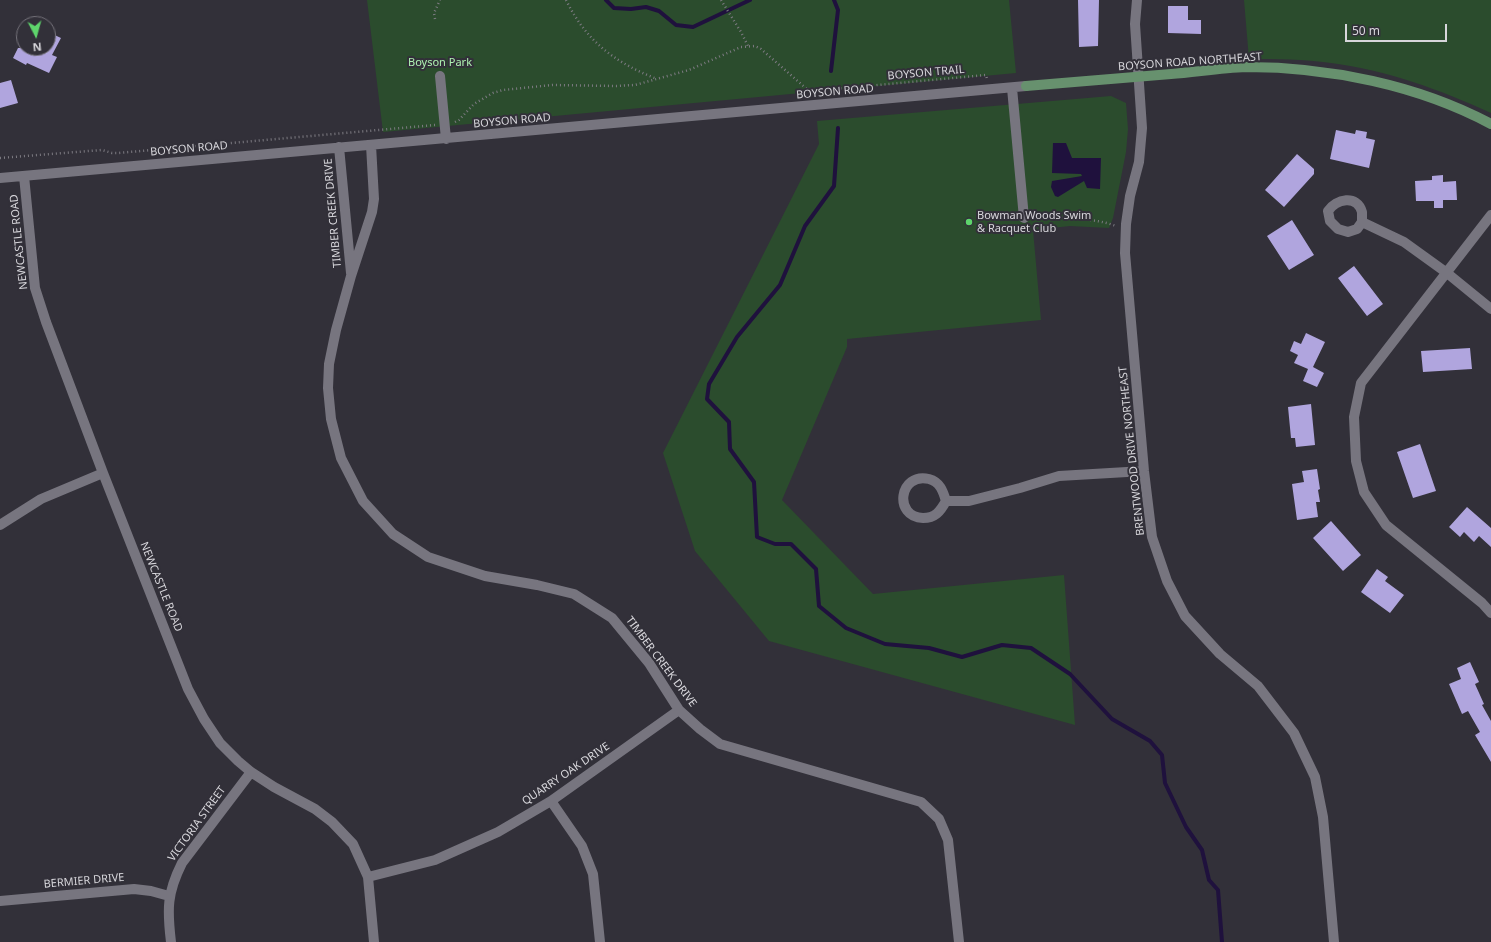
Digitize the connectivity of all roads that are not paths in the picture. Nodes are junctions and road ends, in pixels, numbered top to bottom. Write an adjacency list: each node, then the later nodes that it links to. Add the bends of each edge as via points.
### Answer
1 (1137, 0): 3 (street, BRENTWOOD DRIVE NORTHEAST, via 1135,24)
2 (440, 76): 7 (street)
3 (1139, 77): 4 (main road, BOYSON ROAD NORTHEAST); 6 (main road, BOYSON ROAD NORTHEAST, via 1245,67 1323,72 1403,89 1445,103); 18 (street, BRENTWOOD DRIVE NORTHEAST, via 1142,128 1140,155 1130,196 1125,253)
4 (1026, 86): 5 (street, BOYSON ROAD)
5 (1012, 88): 7 (street, BOYSON ROAD); 13 (street)
6 (1491, 124)
7 (446, 139): 8 (street, BOYSON ROAD)
8 (371, 145): 9 (street, BOYSON ROAD); 16 (street, TIMBER CREEK DRIVE, via 374,199)
9 (339, 148): 10 (street, BOYSON ROAD); 16 (street, TIMBER CREEK DRIVE)
10 (24, 176): 11 (street, BOYSON ROAD); 19 (street, NEWCASTLE ROAD, via 35,288)
11 (0, 178)
12 (1491, 215): 15 (street)
13 (1024, 218)
14 (1362, 222): 15 (street, via 1404,242)
15 (1447, 273): 17 (street); 22 (street, via 1361,383 1354,417 1356,461 1364,492 1386,525)
16 (351, 276): 23 (street, TIMBER CREEK DRIVE, via 330,358 328,388 330,419 341,458 363,501 393,534 428,557 485,576 574,594 612,618 649,663)
17 (1491, 309)
18 (1144, 471): 20 (street, via 1060,476 969,501); 33 (street, BRENTWOOD DRIVE NORTHEAST, via 1152,537 1167,580 1185,616 1220,654 1258,686 1294,733 1315,777 1323,817)
19 (103, 473): 21 (street, via 41,499); 24 (street, NEWCASTLE ROAD, via 188,689 220,742)
20 (946, 502): 20 (street, via 942,488 930,479 918,478 908,484 903,498 906,510 915,518 930,518 940,512)
21 (0, 525)
22 (1491, 613)
23 (679, 710): 25 (street, QUARRY OAK DRIVE); 32 (street, TIMBER CREEK DRIVE, via 720,744 921,802 939,819 948,840)
24 (251, 772): 26 (street, NEWCASTLE ROAD, via 315,808 332,822 353,844); 27 (street, VICTORIA STREET, via 182,863)
25 (551, 801): 26 (street, QUARRY OAK DRIVE, via 498,832 435,860); 31 (street, via 582,846 593,874)
26 (368, 877): 30 (street, NEWCASTLE ROAD)
27 (169, 896): 28 (street, BERMIER DRIVE, via 134,889); 29 (street, VICTORIA STREET)
28 (0, 901)
29 (170, 942)
30 (374, 942)
31 (600, 942)
32 (959, 942)
33 (1334, 942)

